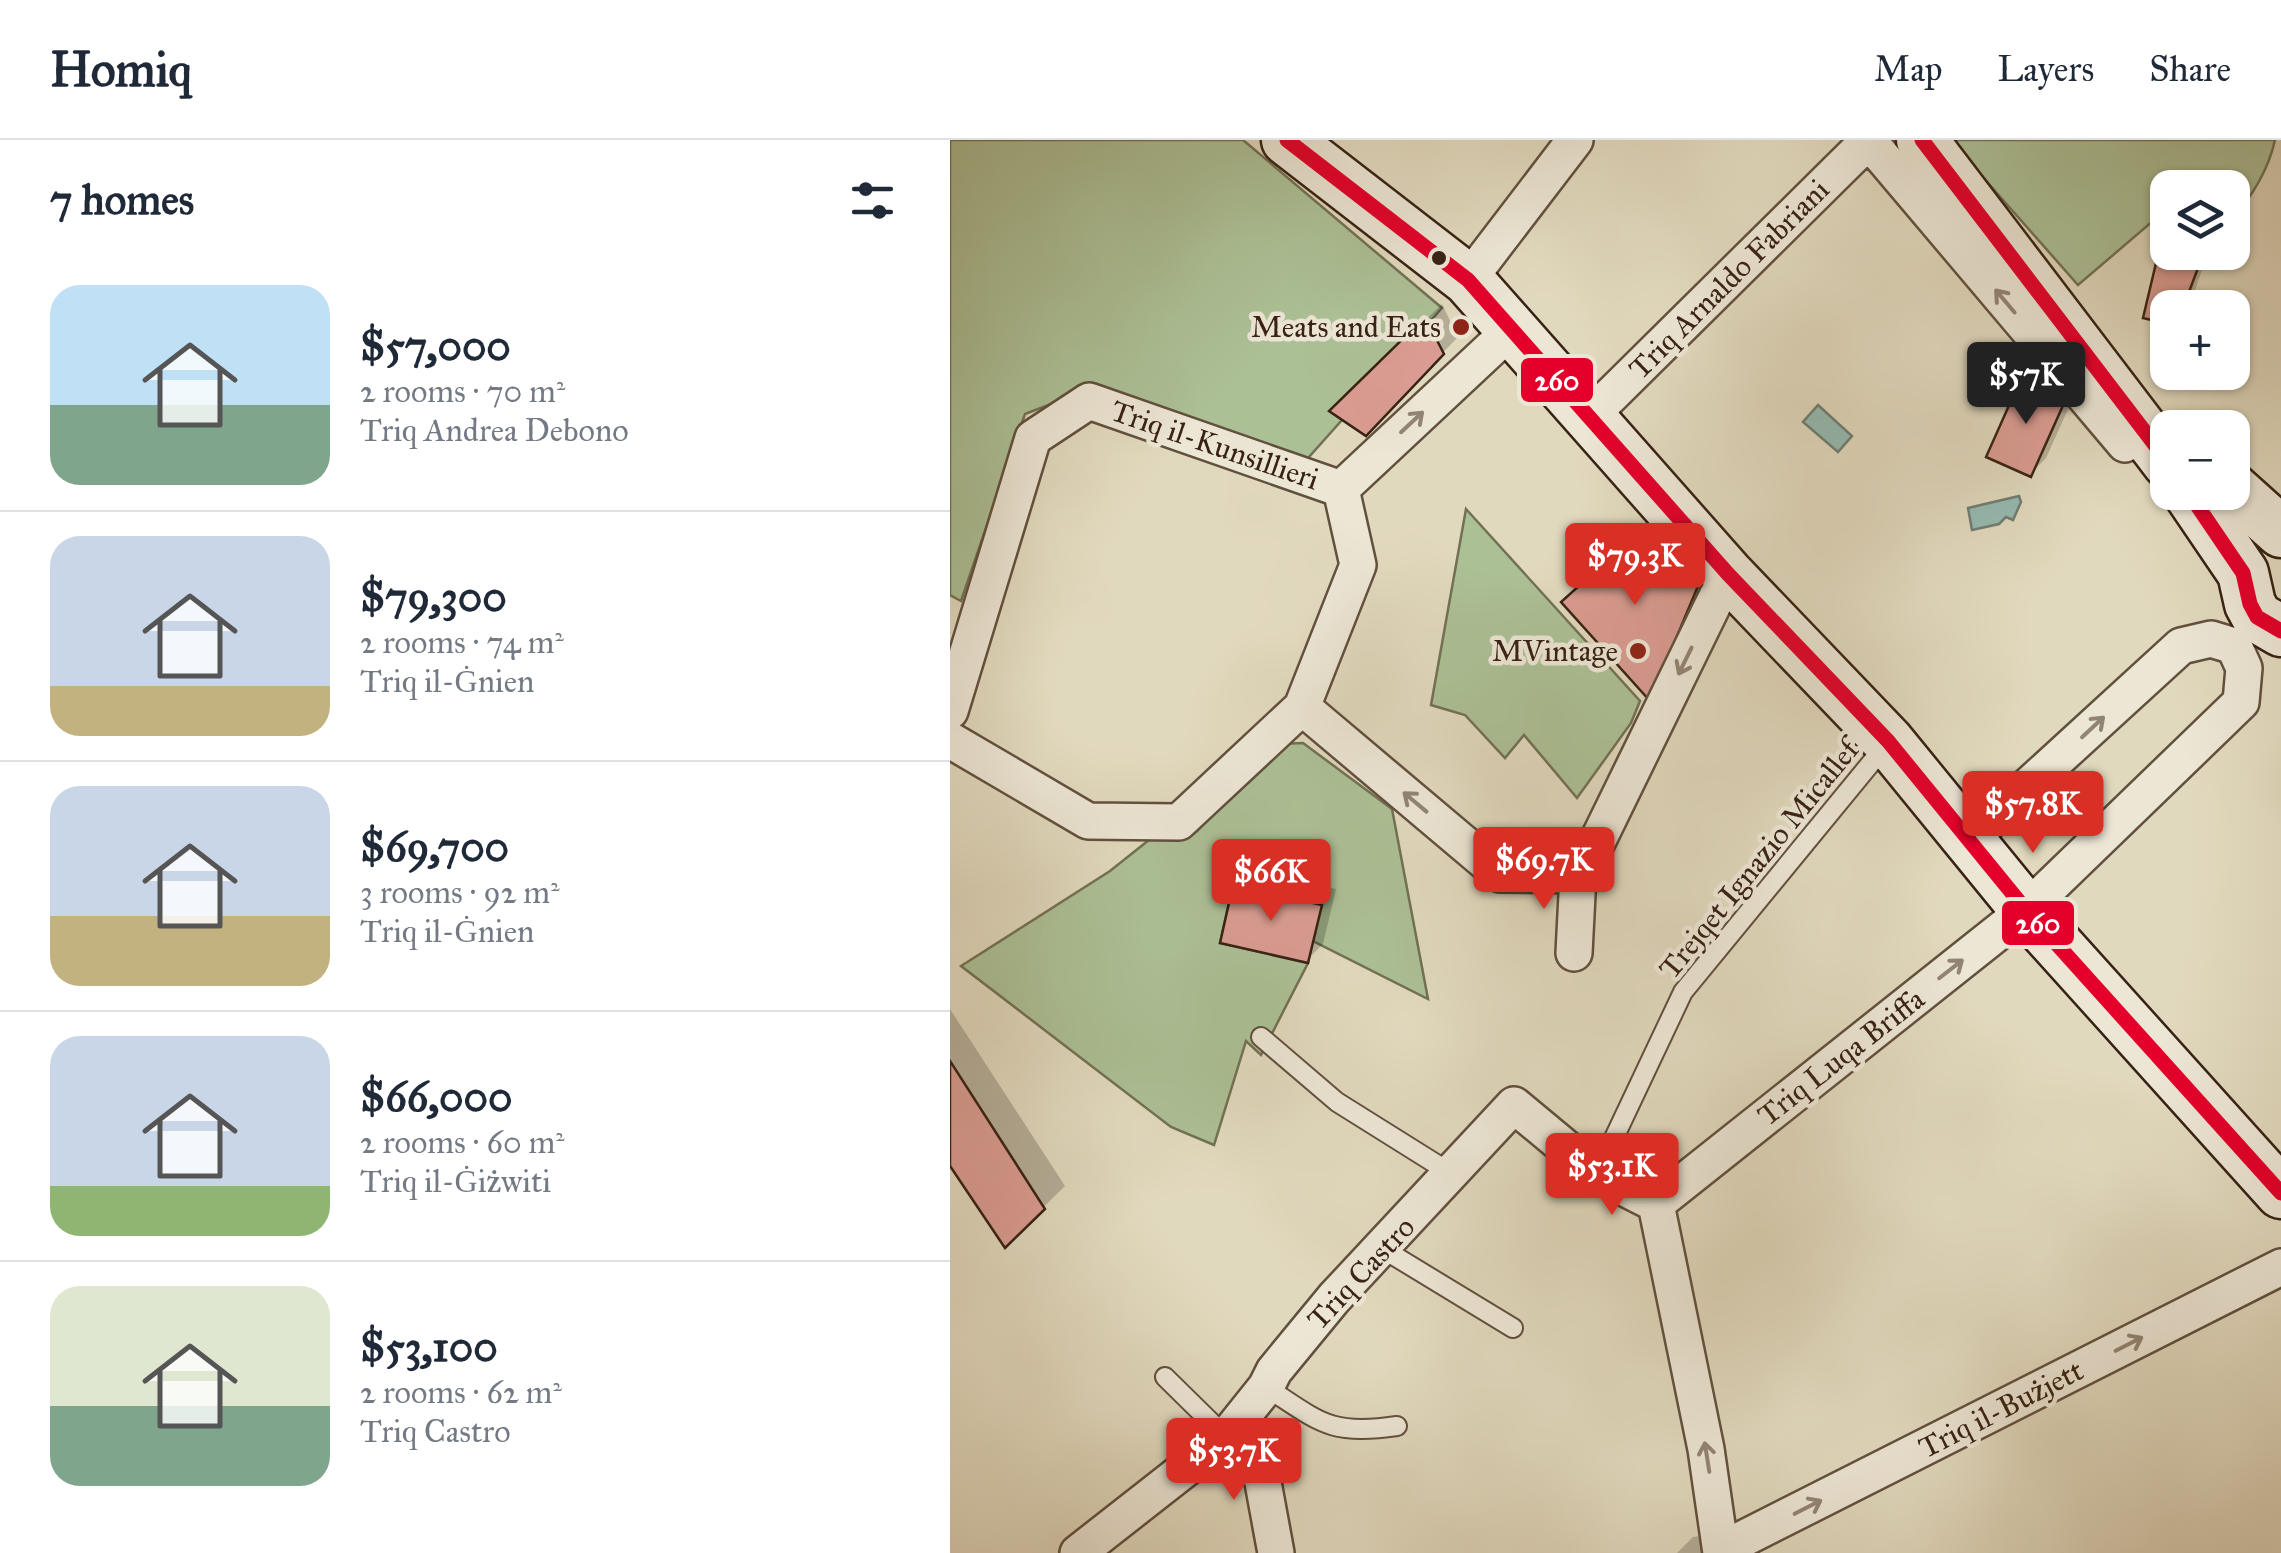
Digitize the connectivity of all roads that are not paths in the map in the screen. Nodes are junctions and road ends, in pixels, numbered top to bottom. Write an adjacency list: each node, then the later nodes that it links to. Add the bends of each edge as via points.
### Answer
1 (1287, 140): 5 (main road)
2 (1575, 140): 5 (street)
3 (1868, 140): 9 (street, Triq Arnaldo Fabriani); 11 (street, one-way to 3, via 2124,442)
4 (1922, 140): 6 (main road)
5 (1468, 280): 7 (main road)
6 (2033, 283): 8 (main road); 10 (main road)
7 (1511, 330): 9 (main road); 14 (street, one-way to 7)
8 (2155, 410)
9 (1589, 418): 18 (main road)
10 (2150, 439)
11 (2150, 460)
12 (2281, 478): 13 (main road)
13 (2250, 480)
14 (1341, 488): 20 (street, via 1358,565); 21 (street, Triq il-Kunsillieri, via 1089,400 1033,438)
15 (2216, 510): 17 (main road)
16 (2246, 510): 17 (main road)
17 (2269, 545): 19 (main road, via 2250,604)
18 (1728, 574): 23 (main road); 25 (street, one-way to 25)
19 (2281, 632)
20 (1302, 707): 22 (street, via 1179,822 1088,821); 25 (street, one-way to 20, via 1500,874)
21 (950, 711)
22 (950, 740)
23 (1888, 742): 24 (main road); 30 (lane, Trejqet Ignazio Micallef, via 1683,992)
24 (1968, 840): 26 (main road); 26 (street, Triq Luqa Briffa, one-way to 26, via 2181,646 2211,638 2234,646 2244,668 2241,702)
25 (1578, 875): 27 (street)
26 (2026, 910): 31 (main road); 32 (street, Triq Luqa Briffa, one-way to 26)
27 (1574, 954)
28 (1261, 1037): 29 (lane, via 1337,1102)
29 (1452, 1174): 30 (street, Triq Castro, via 1514,1105); 33 (street, Triq Castro)
30 (1597, 1174): 32 (street, Triq Castro)
31 (2281, 1194)
32 (1656, 1204): 40 (street, one-way to 32)
33 (1383, 1249): 35 (lane); 37 (street, Triq Castro)
34 (2281, 1266): 40 (street, Triq il-Bużjett, one-way to 34)
35 (1514, 1328)
36 (1164, 1377): 39 (lane)
37 (1270, 1379): 38 (lane, via 1327,1426); 39 (street, Triq Castro)
38 (1397, 1426)
39 (1226, 1437): 41 (street, Triq Castro); 42 (street, via 1262,1476)
40 (1721, 1552)
41 (1078, 1553)
42 (1276, 1553)

